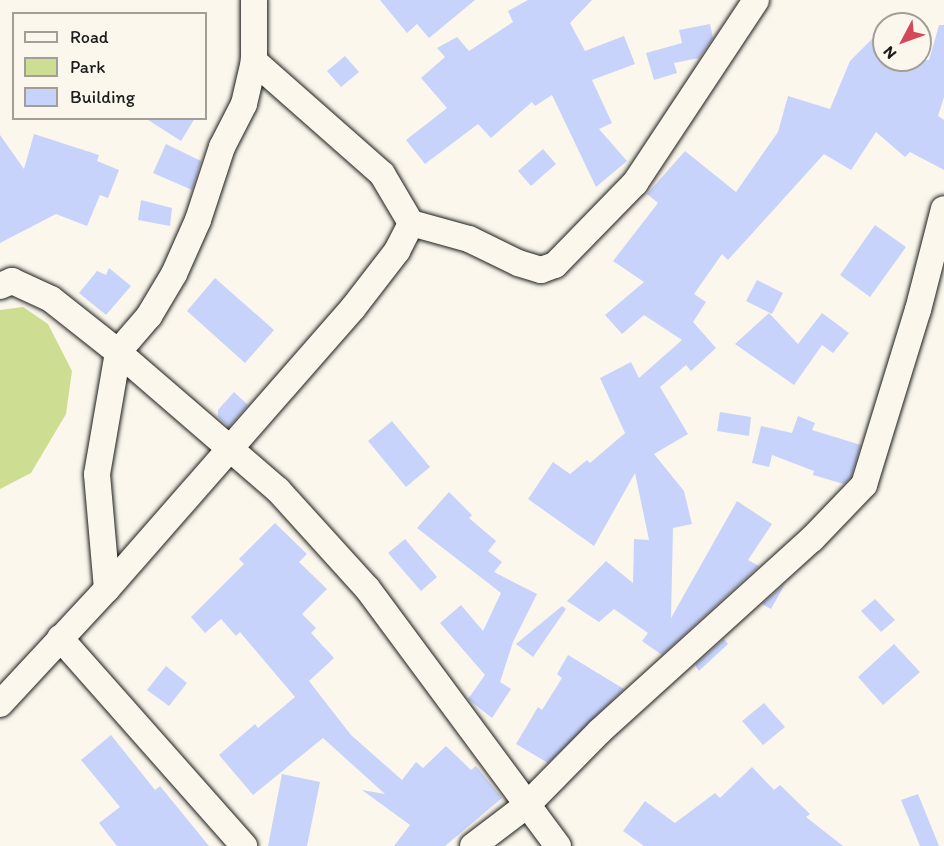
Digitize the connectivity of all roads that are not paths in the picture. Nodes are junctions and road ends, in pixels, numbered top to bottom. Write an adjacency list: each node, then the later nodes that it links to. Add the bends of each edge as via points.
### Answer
1 (254, 0): 3 (street)
2 (756, 0): 5 (street, via 635,183 555,265 541,270 469,239)
3 (254, 61): 5 (street, via 382,174); 7 (street, via 244,104 222,147 198,220 174,274 149,316)
4 (944, 209): 12 (street, via 918,310 864,485 812,539 600,731)
5 (411, 223): 8 (street, via 397,251 353,308)
6 (0, 286): 7 (street, via 12,281 51,299)
7 (118, 352): 8 (street); 9 (street, via 97,474)
8 (231, 449): 9 (street); 12 (street, via 278,490 367,588)
9 (107, 589): 10 (street)
10 (60, 639): 11 (street); 13 (street)
11 (0, 704)
12 (527, 805): 14 (street); 15 (street)
13 (244, 846)
14 (473, 846)
15 (558, 846)

